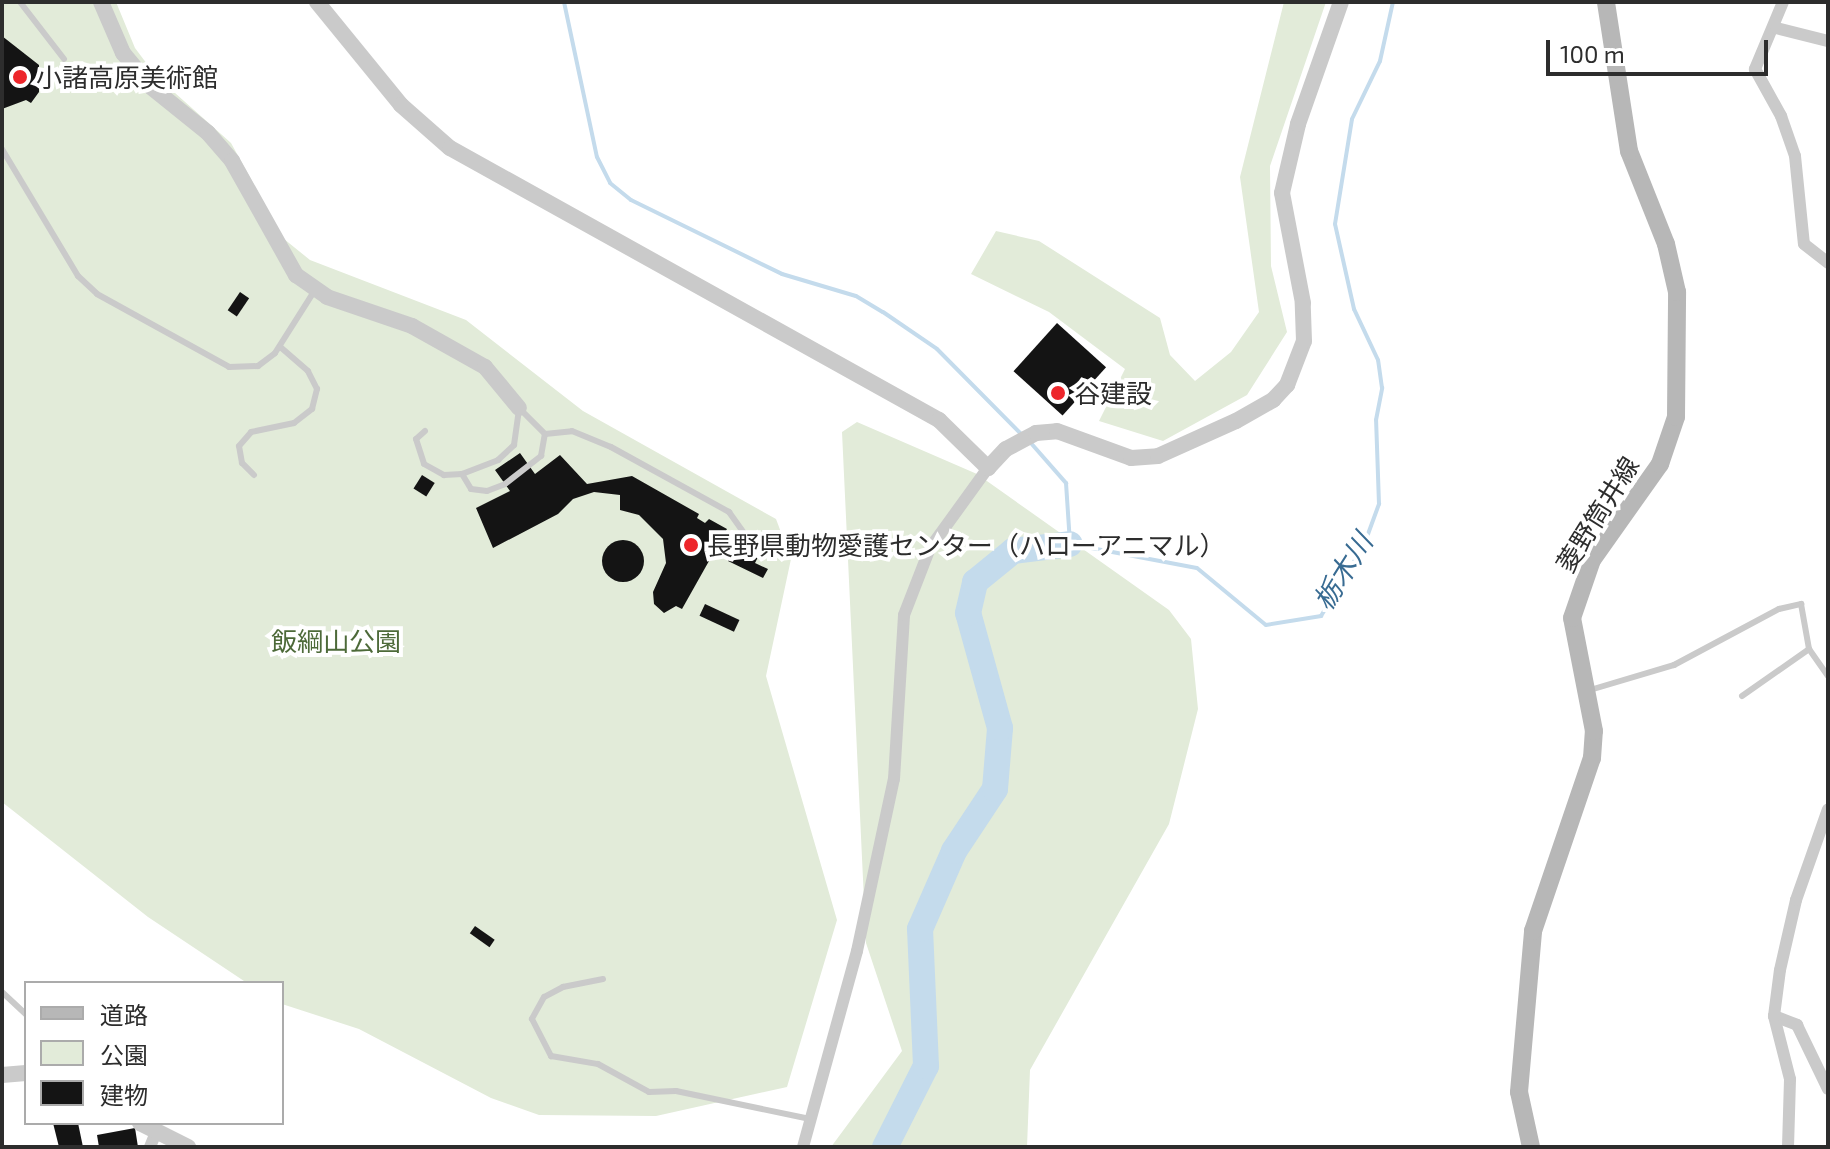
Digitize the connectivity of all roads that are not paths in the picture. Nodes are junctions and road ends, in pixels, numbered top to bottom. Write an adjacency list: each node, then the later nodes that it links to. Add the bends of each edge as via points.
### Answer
1 (20, 2): 9 (lane)
2 (101, 2): 12 (street, via 123,53 151,87 208,133 232,161 296,275)
3 (317, 2): 17 (street, via 401,105 450,148 939,420)
4 (1341, 2): 17 (street, via 1298,124 1282,193 1303,303 1304,341 1287,385 1236,421 1158,456 1131,458 1057,431 1036,433 1006,449)
5 (1606, 2): 23 (main road, 菱野筒井線, via 1629,151 1666,244 1677,292 1676,417 1660,464 1579,586 1572,618)
6 (1783, 2): 7 (street)
7 (1776, 28): 8 (street); 11 (street, via 1755,69 1795,156 1804,244)
8 (1828, 41)
9 (64, 59)
10 (2, 149): 13 (lane, via 45,225 97,294 229,367 258,366)
11 (1828, 263)
12 (315, 290): 13 (lane); 14 (street, via 412,326 485,367)
13 (280, 347): 19 (lane, via 308,371 317,389 312,409 294,423 251,432 239,446 242,463)
14 (519, 408): 16 (lane); 18 (lane, via 514,445 498,460)
15 (425, 431): 18 (lane, via 416,439 424,464 444,475)
16 (545, 434): 18 (lane, via 541,456 505,484 487,491 471,489); 20 (lane, via 572,431 611,447 729,512)
17 (988, 468): 33 (street, via 930,548 904,615 894,779 857,951)
18 (462, 474)
19 (254, 475)
20 (754, 547)
21 (1809, 649): 22 (lane); 23 (lane, via 1801,604 1779,609 1674,665); 24 (lane)
22 (1828, 676)
23 (1582, 691): 37 (main road, 菱野筒井線, via 1594,731 1587,780 1533,931 1519,1092)
24 (1742, 696)
25 (1828, 809): 29 (street, via 1796,900)
26 (603, 979): 33 (lane, via 563,987 544,997 532,1019 551,1056 598,1064 649,1092 676,1091)
27 (2, 992): 28 (lane)
28 (24, 1012)
29 (1774, 1016): 32 (street, via 1797,1025); 38 (street, via 1790,1079)
30 (24, 1073): 31 (street)
31 (2, 1075)
32 (1828, 1089)
33 (810, 1119): 36 (street)
34 (153, 1140): 35 (street)
35 (188, 1147)
36 (803, 1147)
37 (1531, 1147)
38 (1788, 1147)

